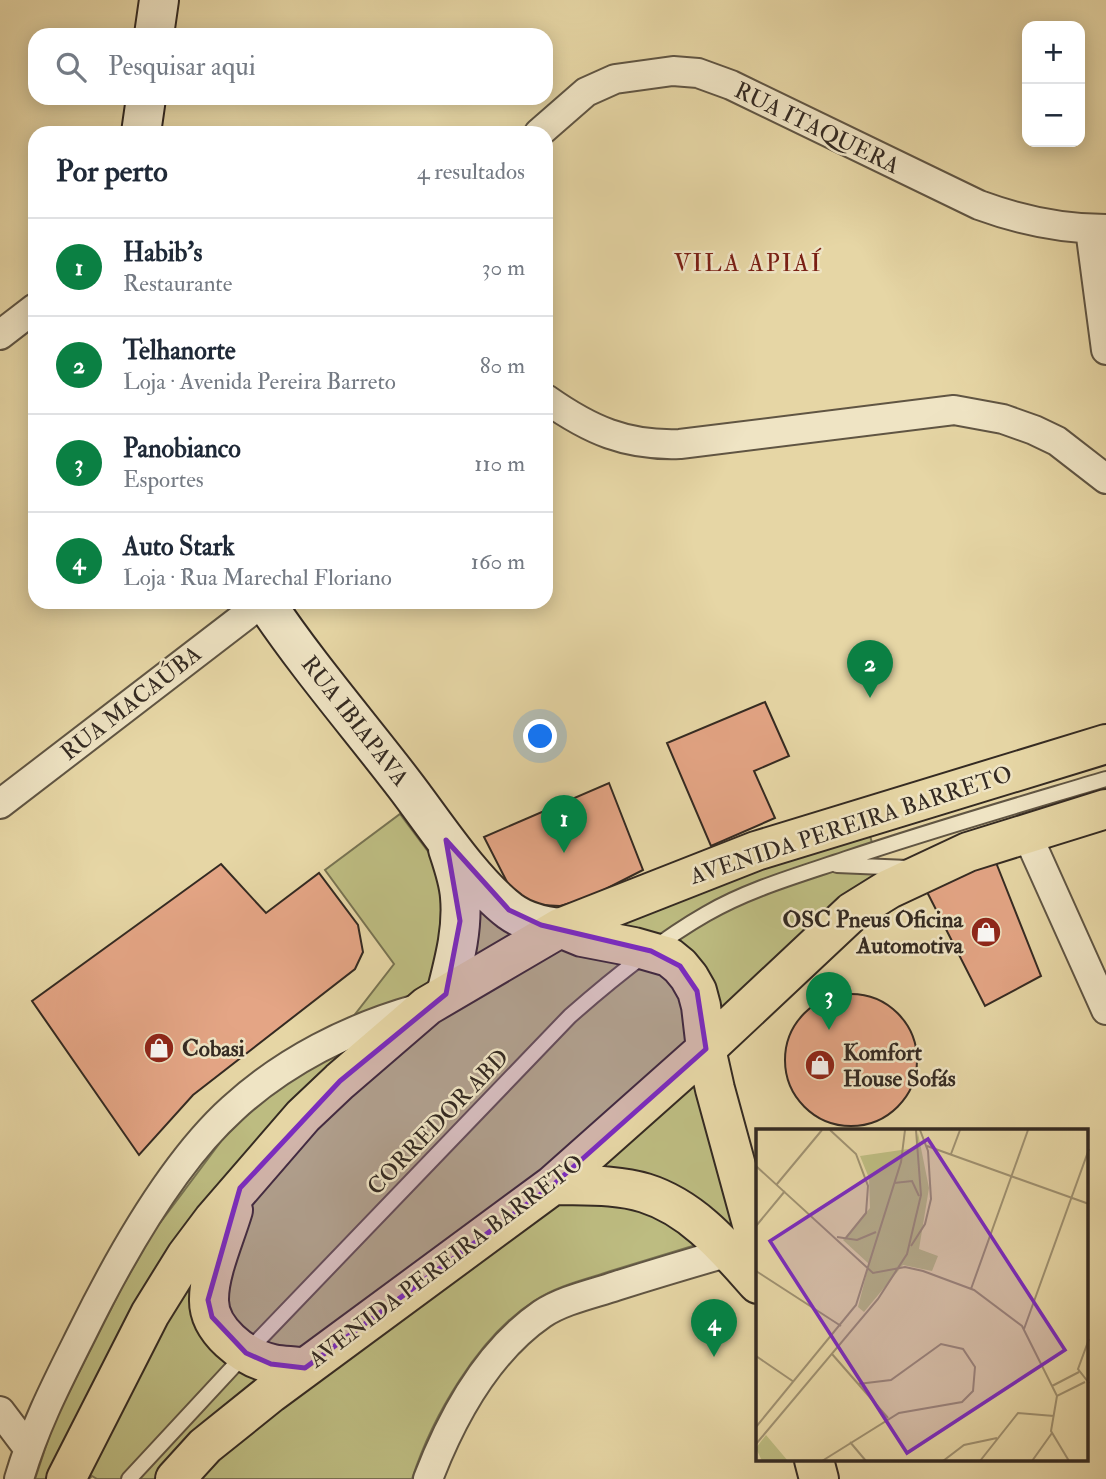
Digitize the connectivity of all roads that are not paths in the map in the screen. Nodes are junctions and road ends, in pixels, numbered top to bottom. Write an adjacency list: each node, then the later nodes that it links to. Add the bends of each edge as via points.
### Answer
1 (159, 0): 2 (main road)
2 (155, 28)
3 (145, 105): 4 (main road)
4 (142, 126)
5 (546, 126): 6 (street, RUA ITAQUERA, via 586,92 615,79 673,71 698,73 979,205 1020,220)
6 (1098, 229): 9 (street)
7 (28, 313): 8 (street)
8 (0, 335)
9 (1106, 350)
10 (553, 404): 11 (street, via 591,428 653,444 954,410 1034,430 1057,441)
11 (1106, 479)
12 (255, 609): 16 (street, RUA MACAÚBA)
13 (269, 609): 19 (main road, RUA IBIAPAVA)
14 (1106, 744): 22 (main road, AVENIDA PEREIRA BARRETO, via 757,851)
15 (1106, 779): 20 (lane, CORREDOR ABD)
16 (0, 804)
17 (1106, 809): 18 (main road, AVENIDA PEREIRA BARRETO)
18 (1026, 832): 21 (main road, AVENIDA PEREIRA BARRETO); 25 (street)
19 (446, 840): 22 (main road, RUA IBIAPAVA, via 509,910 541,926); 24 (main road, RUA IBIAPAVA, via 460,908 456,954)
20 (829, 865): 21 (lane, CORREDOR ABD); 23 (lane, CORREDOR ABD, via 708,912)
21 (931, 869): 26 (main road, AVENIDA PEREIRA BARRETO, via 852,912)
22 (560, 928): 23 (main road); 24 (main road, AVENIDA PEREIRA BARRETO)
23 (651, 951): 26 (main road, via 680,966 697,990); 31 (lane, CORREDOR ABD, via 570,1016)
24 (436, 1000): 28 (main road, AVENIDA PEREIRA BARRETO, via 303,1116); 34 (street, via 344,1035 288,1066 232,1109 207,1136 107,1281)
25 (1106, 1010)
26 (706, 1049): 27 (main road, AVENIDA PEREIRA BARRETO); 29 (main road)
27 (554, 1185): 29 (main road, via 610,1186 645,1193); 32 (main road, AVENIDA PEREIRA BARRETO)
28 (240, 1188): 31 (main road, via 208,1300 212,1317 229,1341); 37 (main road, AVENIDA PEREIRA BARRETO, via 186,1256 150,1314)
29 (743, 1249): 30 (main road); 40 (street, via 573,1299 543,1313 517,1334 467,1396)
30 (756, 1279)
31 (246, 1353): 32 (main road, via 271,1364); 38 (lane, CORREDOR ABD)
32 (305, 1368): 39 (main road, AVENIDA PEREIRA BARRETO, via 205,1446)
33 (0, 1411): 34 (street)
34 (28, 1448): 36 (street)
35 (815, 1462): 41 (main road)
36 (19, 1479)
37 (66, 1479)
38 (129, 1479)
39 (175, 1479)
40 (428, 1479)
41 (819, 1479)

